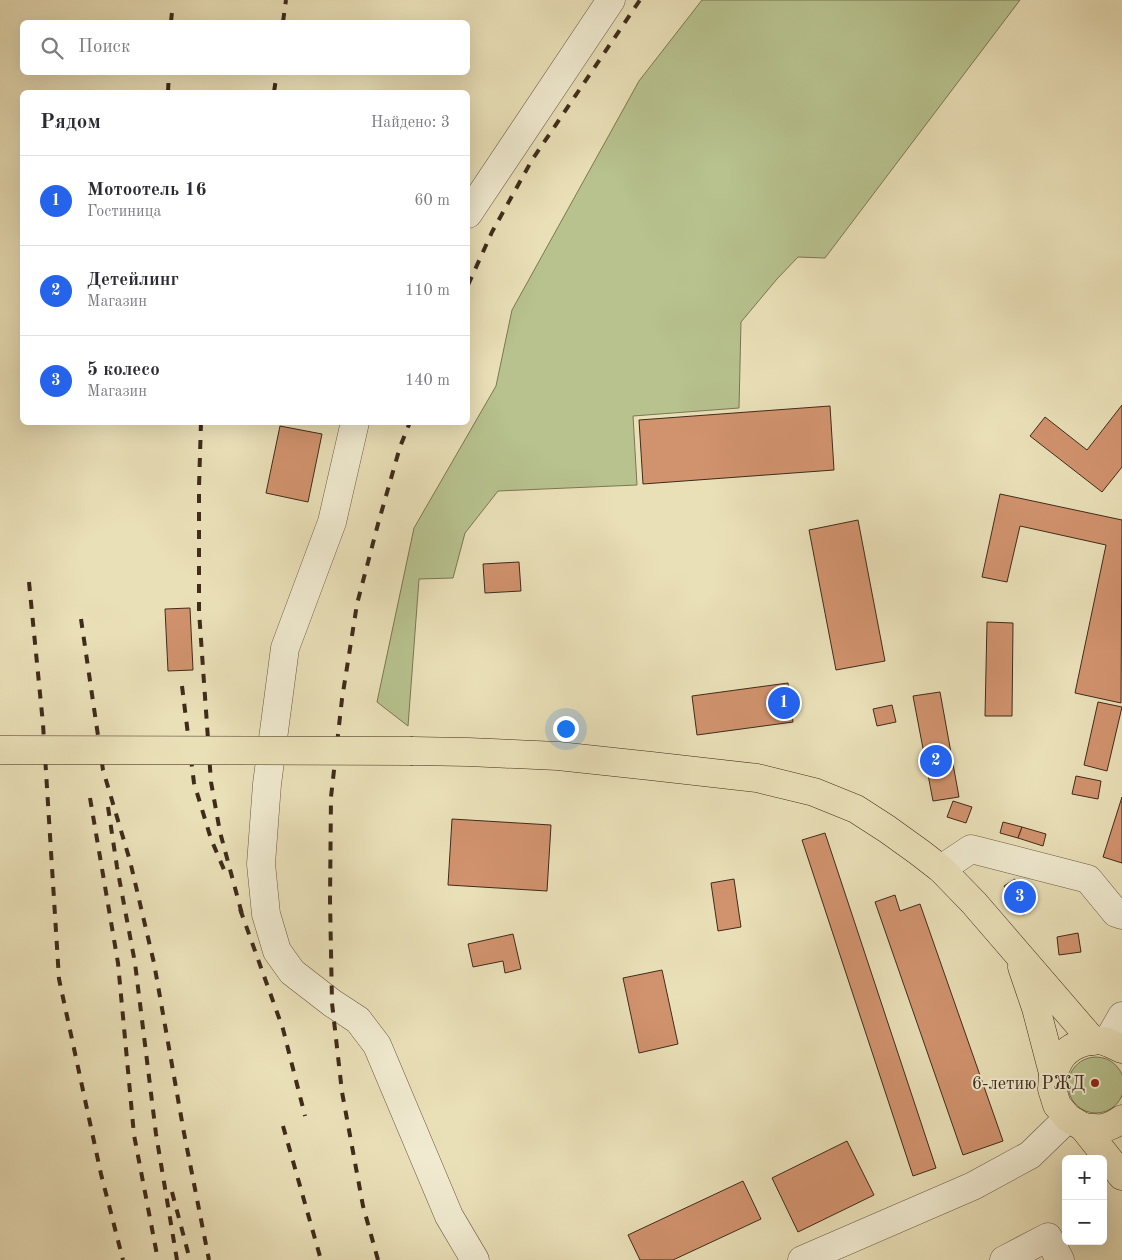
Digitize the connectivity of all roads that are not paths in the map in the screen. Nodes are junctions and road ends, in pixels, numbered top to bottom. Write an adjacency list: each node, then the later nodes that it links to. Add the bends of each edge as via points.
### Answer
1 (611, 0): 2 (street)
2 (470, 211)
3 (354, 425): 14 (street, via 332,522 285,648 267,784 261,864 266,914 277,951 292,972 358,1020 377,1045 449,1216)
4 (0, 750): 5 (main road, bridge, via 468,752 558,756 757,778 814,792 856,810)
5 (941, 869): 6 (street, via 971,848 1088,879 1116,913); 7 (main road)
6 (1122, 915)
7 (1017, 952): 9 (main road); 10 (main road)
8 (1122, 1016): 9 (street)
9 (1107, 1044): 10 (main road, via 1076,1046 1063,1055)
10 (1054, 1073): 12 (main road, via 1052,1089 1057,1105)
11 (1122, 1120): 12 (main road, via 1101,1129)
12 (1076, 1123): 13 (main road); 15 (street, via 1030,1156 973,1186)
13 (1122, 1176)
14 (475, 1260)
15 (802, 1260)
16 (1004, 1260): 17 (street, via 1048,1237)
17 (1060, 1260)

